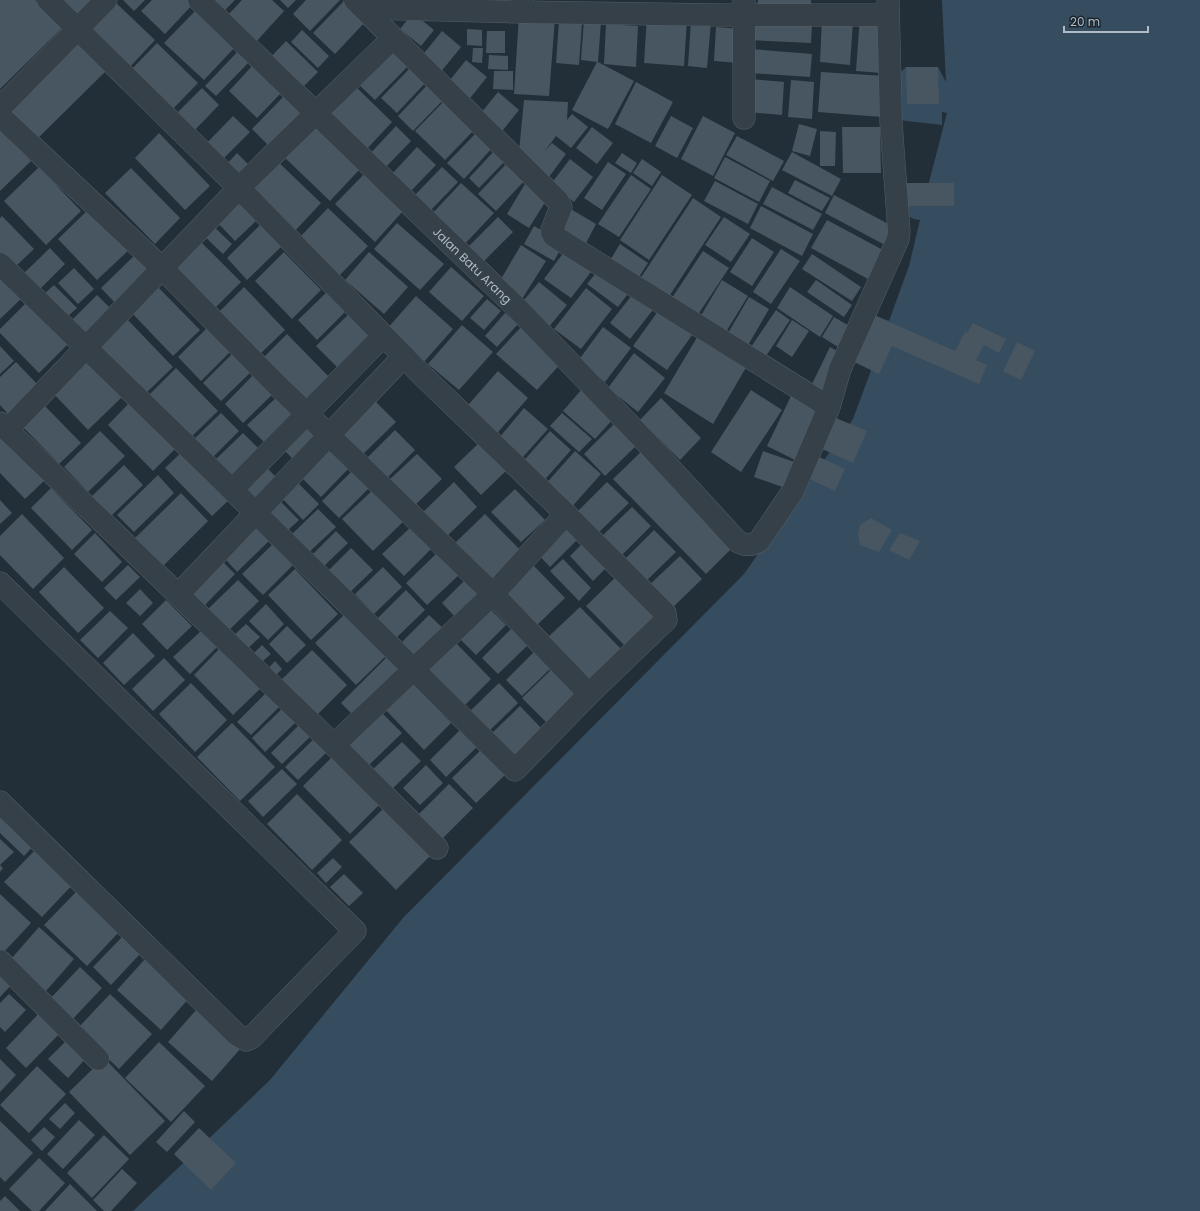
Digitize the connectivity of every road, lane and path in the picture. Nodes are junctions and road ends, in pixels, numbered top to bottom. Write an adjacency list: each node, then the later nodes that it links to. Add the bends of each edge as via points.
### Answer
1 (48, 0): 8 (street)
2 (106, 0): 8 (street)
3 (199, 0): 11 (street, Jalan Batu Arang)
4 (360, 4): 5 (street); 9 (street)
5 (523, 6): 6 (street)
6 (744, 7): 7 (street); 13 (street)
7 (888, 8): 20 (street, via 898,239 840,368)
8 (78, 29): 10 (street); 14 (street)
9 (393, 38): 11 (street); 20 (street, via 558,201 561,207 552,230 554,236)
10 (0, 108)
11 (316, 114): 14 (street); 20 (street, Jalan Batu Arang, via 516,307 742,544 754,544 759,541 793,492)
12 (0, 116): 16 (street)
13 (744, 118)
14 (239, 188): 16 (street); 17 (street)
15 (0, 264): 18 (street)
16 (162, 268): 18 (street); 21 (street)
17 (383, 336): 19 (street); 21 (street)
18 (86, 347): 22 (street); 24 (street)
19 (404, 356): 23 (street); 26 (street)
20 (829, 407)
21 (307, 414): 23 (street); 24 (street)
22 (3, 427): 29 (street)
23 (329, 435): 25 (street); 28 (street)
24 (232, 490): 25 (street)
25 (256, 513): 29 (street); 30 (street)
26 (566, 514): 28 (street); 31 (street, via 666,616 664,622)
27 (0, 583): 33 (street, via 355,931 246,1040 237,1035)
28 (493, 594): 30 (street); 31 (street)
29 (178, 595): 32 (street)
30 (413, 669): 31 (street, via 515,770); 32 (street)
31 (589, 694)
32 (334, 745): 34 (street)
33 (0, 802)
34 (437, 848)
35 (0, 961): 36 (street)
36 (98, 1059)

